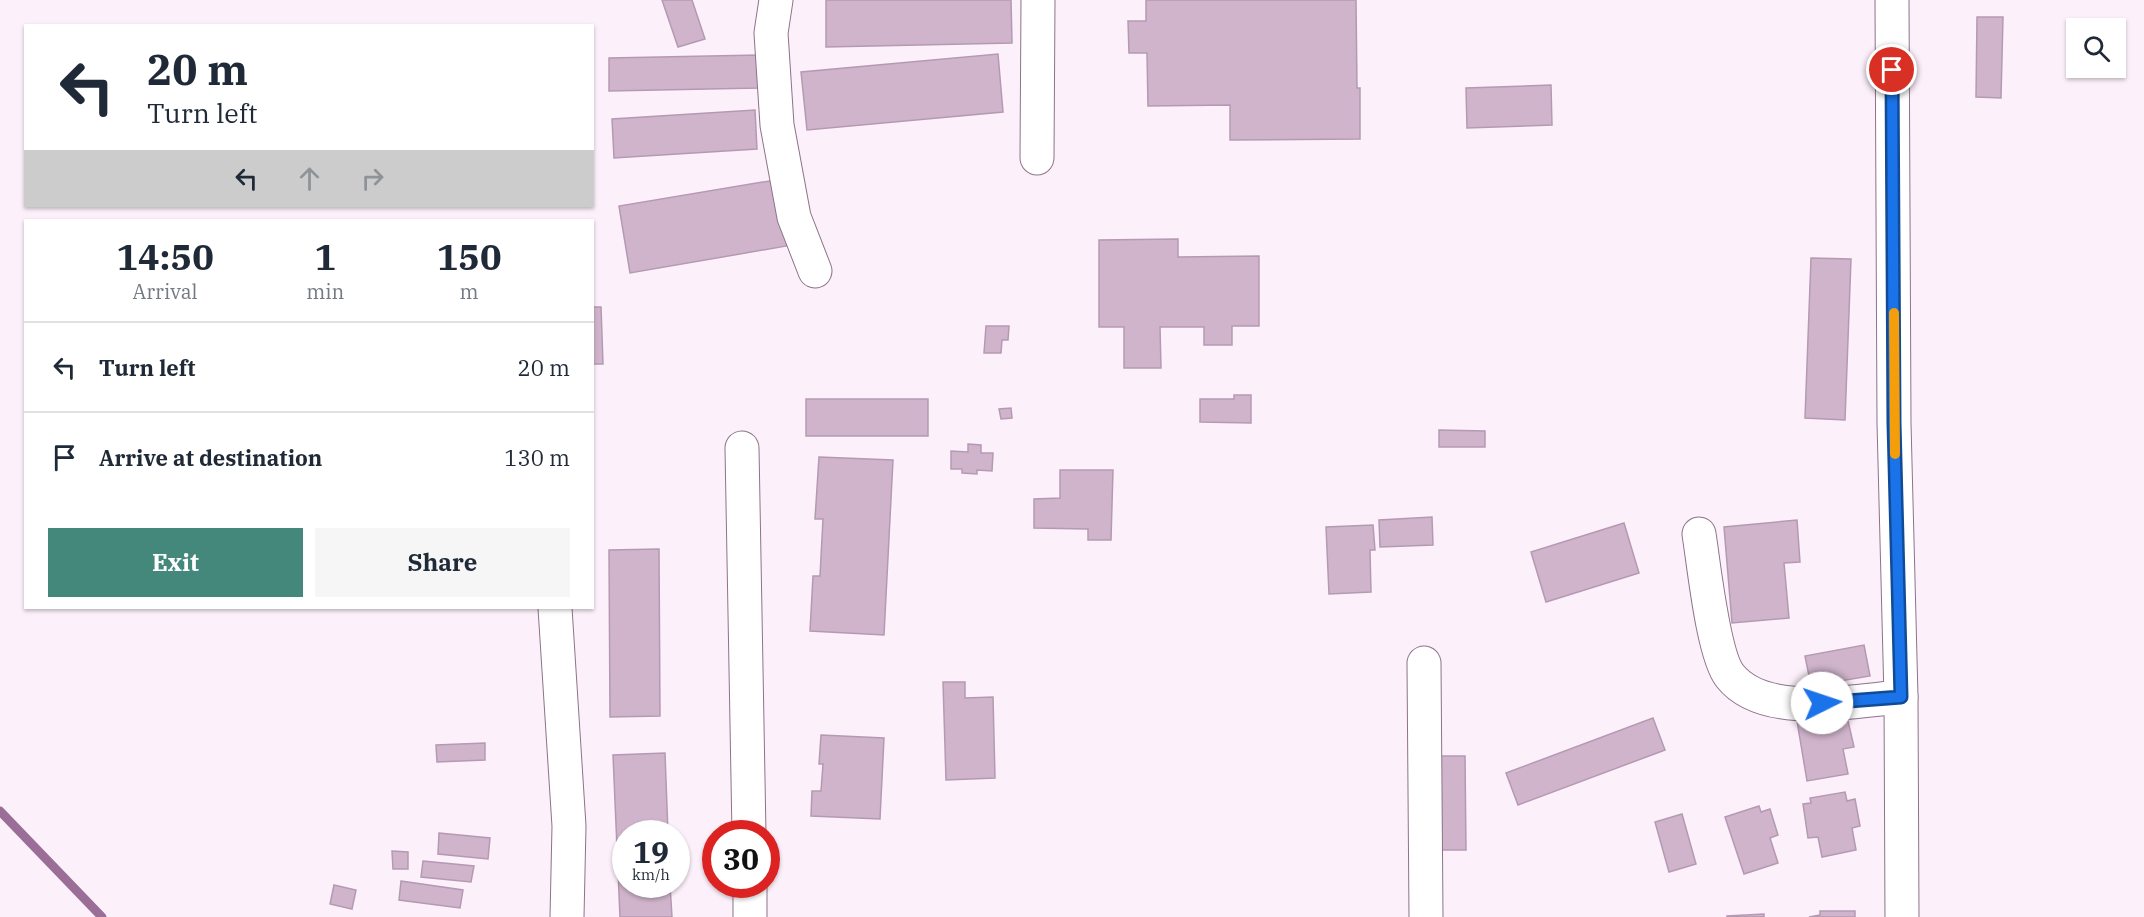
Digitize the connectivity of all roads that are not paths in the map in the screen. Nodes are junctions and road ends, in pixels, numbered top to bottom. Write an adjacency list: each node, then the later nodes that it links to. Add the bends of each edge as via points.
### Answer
1 (776, 0): 5 (street, via 771,33 777,125 794,217)
2 (1038, 0): 4 (street)
3 (1892, 0): 10 (street, via 1894,423)
4 (1037, 158)
5 (815, 271)
6 (742, 448): 11 (street)
7 (1699, 534): 10 (street, via 1718,649 1729,675 1745,691 1803,705)
8 (555, 609): 13 (street, via 569,826)
9 (1424, 663): 15 (street)
10 (1901, 697): 16 (street)
11 (749, 820)
12 (750, 898): 14 (street)
13 (567, 917)
14 (750, 917)
15 (1426, 917)
16 (1902, 917)

